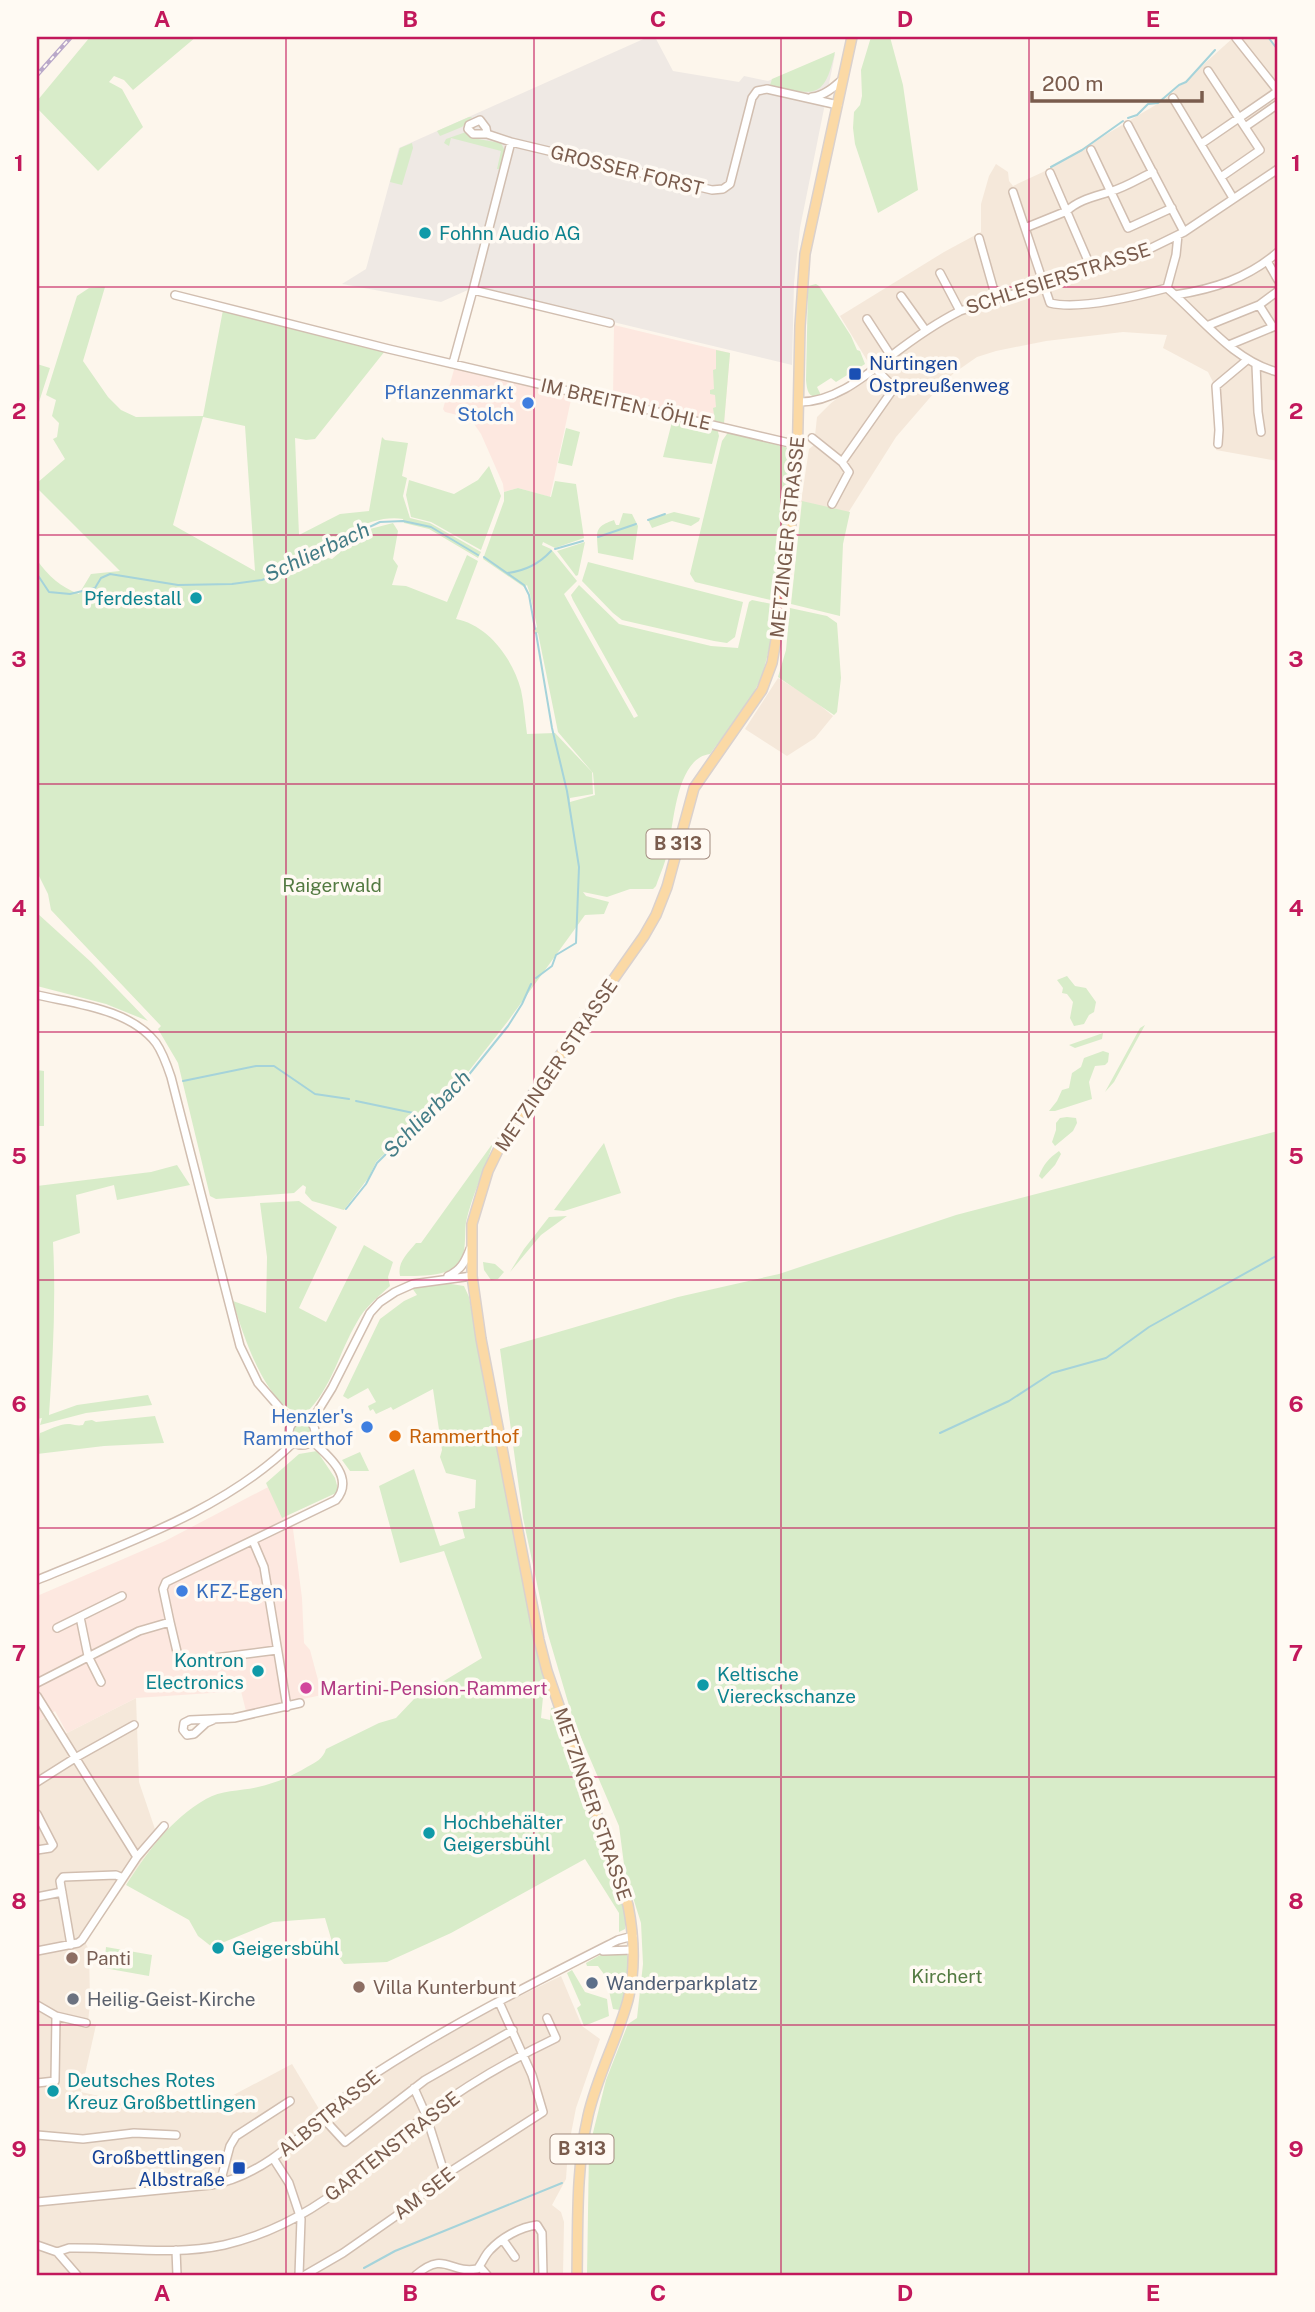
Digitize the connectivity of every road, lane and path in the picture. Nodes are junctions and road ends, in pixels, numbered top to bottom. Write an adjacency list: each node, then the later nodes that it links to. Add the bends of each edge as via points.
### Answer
1 (852, 37): 4 (main road, METZINGER STRASSE / B 313)
2 (1236, 38): 5 (street)
3 (1208, 71): 12 (street)
4 (843, 78): 7 (street, via 818,97); 9 (main road, METZINGER STRASSE / B 313)
5 (1278, 91): 10 (street)
6 (1173, 97): 17 (street)
7 (808, 98): 9 (street, GROSSER FORST); 16 (street, GROSSER FORST, via 757,91 730,184 712,191)
8 (1278, 104): 11 (street)
9 (838, 105): 57 (main road, METZINGER STRASSE / B 313, via 805,254)
10 (1259, 105): 11 (street); 12 (street)
11 (1265, 114): 14 (street)
12 (1239, 119): 14 (street); 17 (street)
13 (1128, 125): 19 (street)
14 (1245, 127): 22 (street, via 1260,150)
15 (487, 134): 16 (street, GROSSER FORST)
16 (511, 142): 38 (street)
17 (1201, 144): 22 (street)
18 (1091, 150): 24 (street)
19 (1153, 172): 24 (street); 26 (street)
20 (1277, 172): 25 (street, SCHLESIERSTRASSE)
21 (1050, 173): 27 (street)
22 (1221, 177): 25 (street)
23 (1013, 192): 28 (street)
24 (1112, 192): 26 (street, via 1128,228); 27 (street)
25 (1233, 198): 29 (street, SCHLESIERSTRASSE)
26 (1172, 208): 29 (street)
27 (1067, 211): 28 (street); 33 (street)
28 (1025, 228): 36 (street)
29 (1181, 234): 33 (street, SCHLESIERSTRASSE); 37 (street)
30 (979, 238): 43 (street)
31 (1278, 252): 32 (street)
32 (1267, 261): 35 (street); 41 (street, via 1238,279)
33 (1092, 270): 36 (street, SCHLESIERSTRASSE)
34 (940, 273): 45 (street)
35 (1278, 279)
36 (1045, 284): 37 (street, via 1047,300 1062,305); 43 (street, SCHLESIERSTRASSE)
37 (1167, 288): 41 (street)
38 (473, 290): 47 (street); 53 (street)
39 (1278, 291): 44 (street)
40 (175, 295): 53 (street, IM BREITEN LÖHLE)
41 (1175, 295): 48 (street)
42 (901, 296): 49 (street)
43 (996, 298): 45 (street, SCHLESIERSTRASSE)
44 (1259, 305): 48 (street); 50 (street, via 1273,327)
45 (960, 311): 49 (street, SCHLESIERSTRASSE)
46 (867, 319): 51 (street)
47 (610, 323)
48 (1209, 325): 50 (street)
49 (926, 331): 51 (street, SCHLESIERSTRASSE)
50 (1229, 345): 52 (street)
51 (891, 356): 55 (street, SCHLESIERSTRASSE)
52 (1247, 360): 54 (street); 60 (street, via 1216,386)
53 (453, 363): 61 (street, IM BREITEN LÖHLE)
54 (1256, 365): 56 (street); 58 (street)
55 (876, 369): 57 (street, SCHLESIERSTRASSE, via 821,400); 62 (street, via 894,388)
56 (1278, 372)
57 (800, 402): 61 (main road, METZINGER STRASSE / B 313)
58 (1261, 432)
59 (812, 438): 62 (street)
60 (1218, 444)
61 (799, 445): 65 (main road, METZINGER STRASSE / B 313, via 782,605 769,675 694,788 667,887 644,936 495,1153 472,1224)
62 (842, 462): 63 (street, via 849,472)
63 (832, 504)
64 (37, 995): 69 (street, via 125,1019 147,1033 162,1053 240,1346 258,1383)
65 (471, 1248): 66 (main road, METZINGER STRASSE / B 313); 67 (street, via 458,1272)
66 (472, 1276): 67 (street); 96 (main road, METZINGER STRASSE / B 313, via 492,1404 539,1640 624,1892)
67 (441, 1280): 68 (street, via 394,1292 370,1313)
68 (311, 1422): 69 (street, via 300,1419); 70 (street, via 316,1433)
69 (293, 1423): 71 (street, via 289,1431)
70 (312, 1441): 71 (street, via 305,1445); 72 (street, via 342,1475 339,1497)
71 (294, 1442): 73 (street, via 227,1495)
72 (253, 1541): 76 (street, via 166,1582 163,1594); 78 (street, via 264,1567)
73 (37, 1580)
74 (122, 1596): 75 (street)
75 (80, 1617): 77 (street); 79 (street)
76 (170, 1622): 78 (street, via 183,1662); 79 (street, via 146,1628)
77 (57, 1629)
78 (277, 1650): 84 (street)
79 (89, 1656): 80 (street); 81 (street)
80 (101, 1682)
81 (37, 1683)
82 (37, 1696): 87 (street)
83 (300, 1703): 84 (street)
84 (287, 1707): 85 (street)
85 (213, 1720)
86 (134, 1725): 87 (street)
87 (75, 1758): 88 (street); 92 (street)
88 (37, 1782)
89 (37, 1814): 91 (street, via 53,1845)
90 (164, 1826): 92 (street)
91 (37, 1850)
92 (137, 1857): 93 (street)
93 (123, 1878): 94 (street, via 63,1877); 97 (street, via 82,1940)
94 (62, 1892): 95 (street); 97 (street)
95 (37, 1897)
96 (633, 1936): 98 (main road, METZINGER STRASSE / B 313); 100 (street, ALBSTRASSE)
97 (71, 1945): 99 (street)
98 (633, 1950): 100 (street, ALBSTRASSE); 135 (main road, METZINGER STRASSE / B 313, via 628,1998 593,2095 583,2140)
99 (37, 1951)
100 (599, 1952): 101 (street, ALBSTRASSE)
101 (499, 2002): 106 (street); 112 (street, ALBSTRASSE, via 380,2071)
102 (37, 2005): 103 (street)
103 (56, 2016): 105 (street); 108 (street, via 55,2081)
104 (547, 2018): 107 (street, GARTENSTRASSE, via 556,2038)
105 (86, 2023)
106 (513, 2030): 107 (street); 109 (street)
107 (524, 2054): 111 (street, GARTENSTRASSE); 116 (street, AM SEE, via 543,2112)
108 (37, 2083)
109 (414, 2088): 111 (street); 112 (street, via 345,2142)
110 (289, 2101): 117 (street, via 236,2136)
111 (426, 2115): 116 (street); 119 (street, GARTENSTRASSE, via 345,2185)
112 (322, 2117): 115 (street, ALBSTRASSE)
113 (37, 2135): 114 (street, via 83,2139 134,2133)
114 (176, 2135)
115 (273, 2158): 117 (street, ALBSTRASSE); 119 (street, via 289,2183)
116 (445, 2175): 130 (street, AM SEE, via 370,2235)
117 (220, 2183): 118 (street, ALBSTRASSE)
118 (37, 2202)
119 (300, 2214): 122 (street, GARTENSTRASSE, via 253,2237); 129 (street)
120 (503, 2240): 124 (street); 126 (street, via 490,2249); 134 (street, via 521,2229 539,2226)
121 (37, 2245): 123 (street, GARTENSTRASSE)
122 (176, 2250): 123 (street, GARTENSTRASSE, via 74,2248); 128 (street)
123 (57, 2252): 127 (street)
124 (515, 2257)
125 (455, 2266): 126 (street); 131 (street, via 431,2265); 132 (street)
126 (480, 2267): 133 (street)
127 (77, 2275)
128 (177, 2275)
129 (299, 2275)
130 (305, 2275)
131 (416, 2275)
132 (452, 2275)
133 (487, 2275)
134 (543, 2275)
135 (577, 2275)

